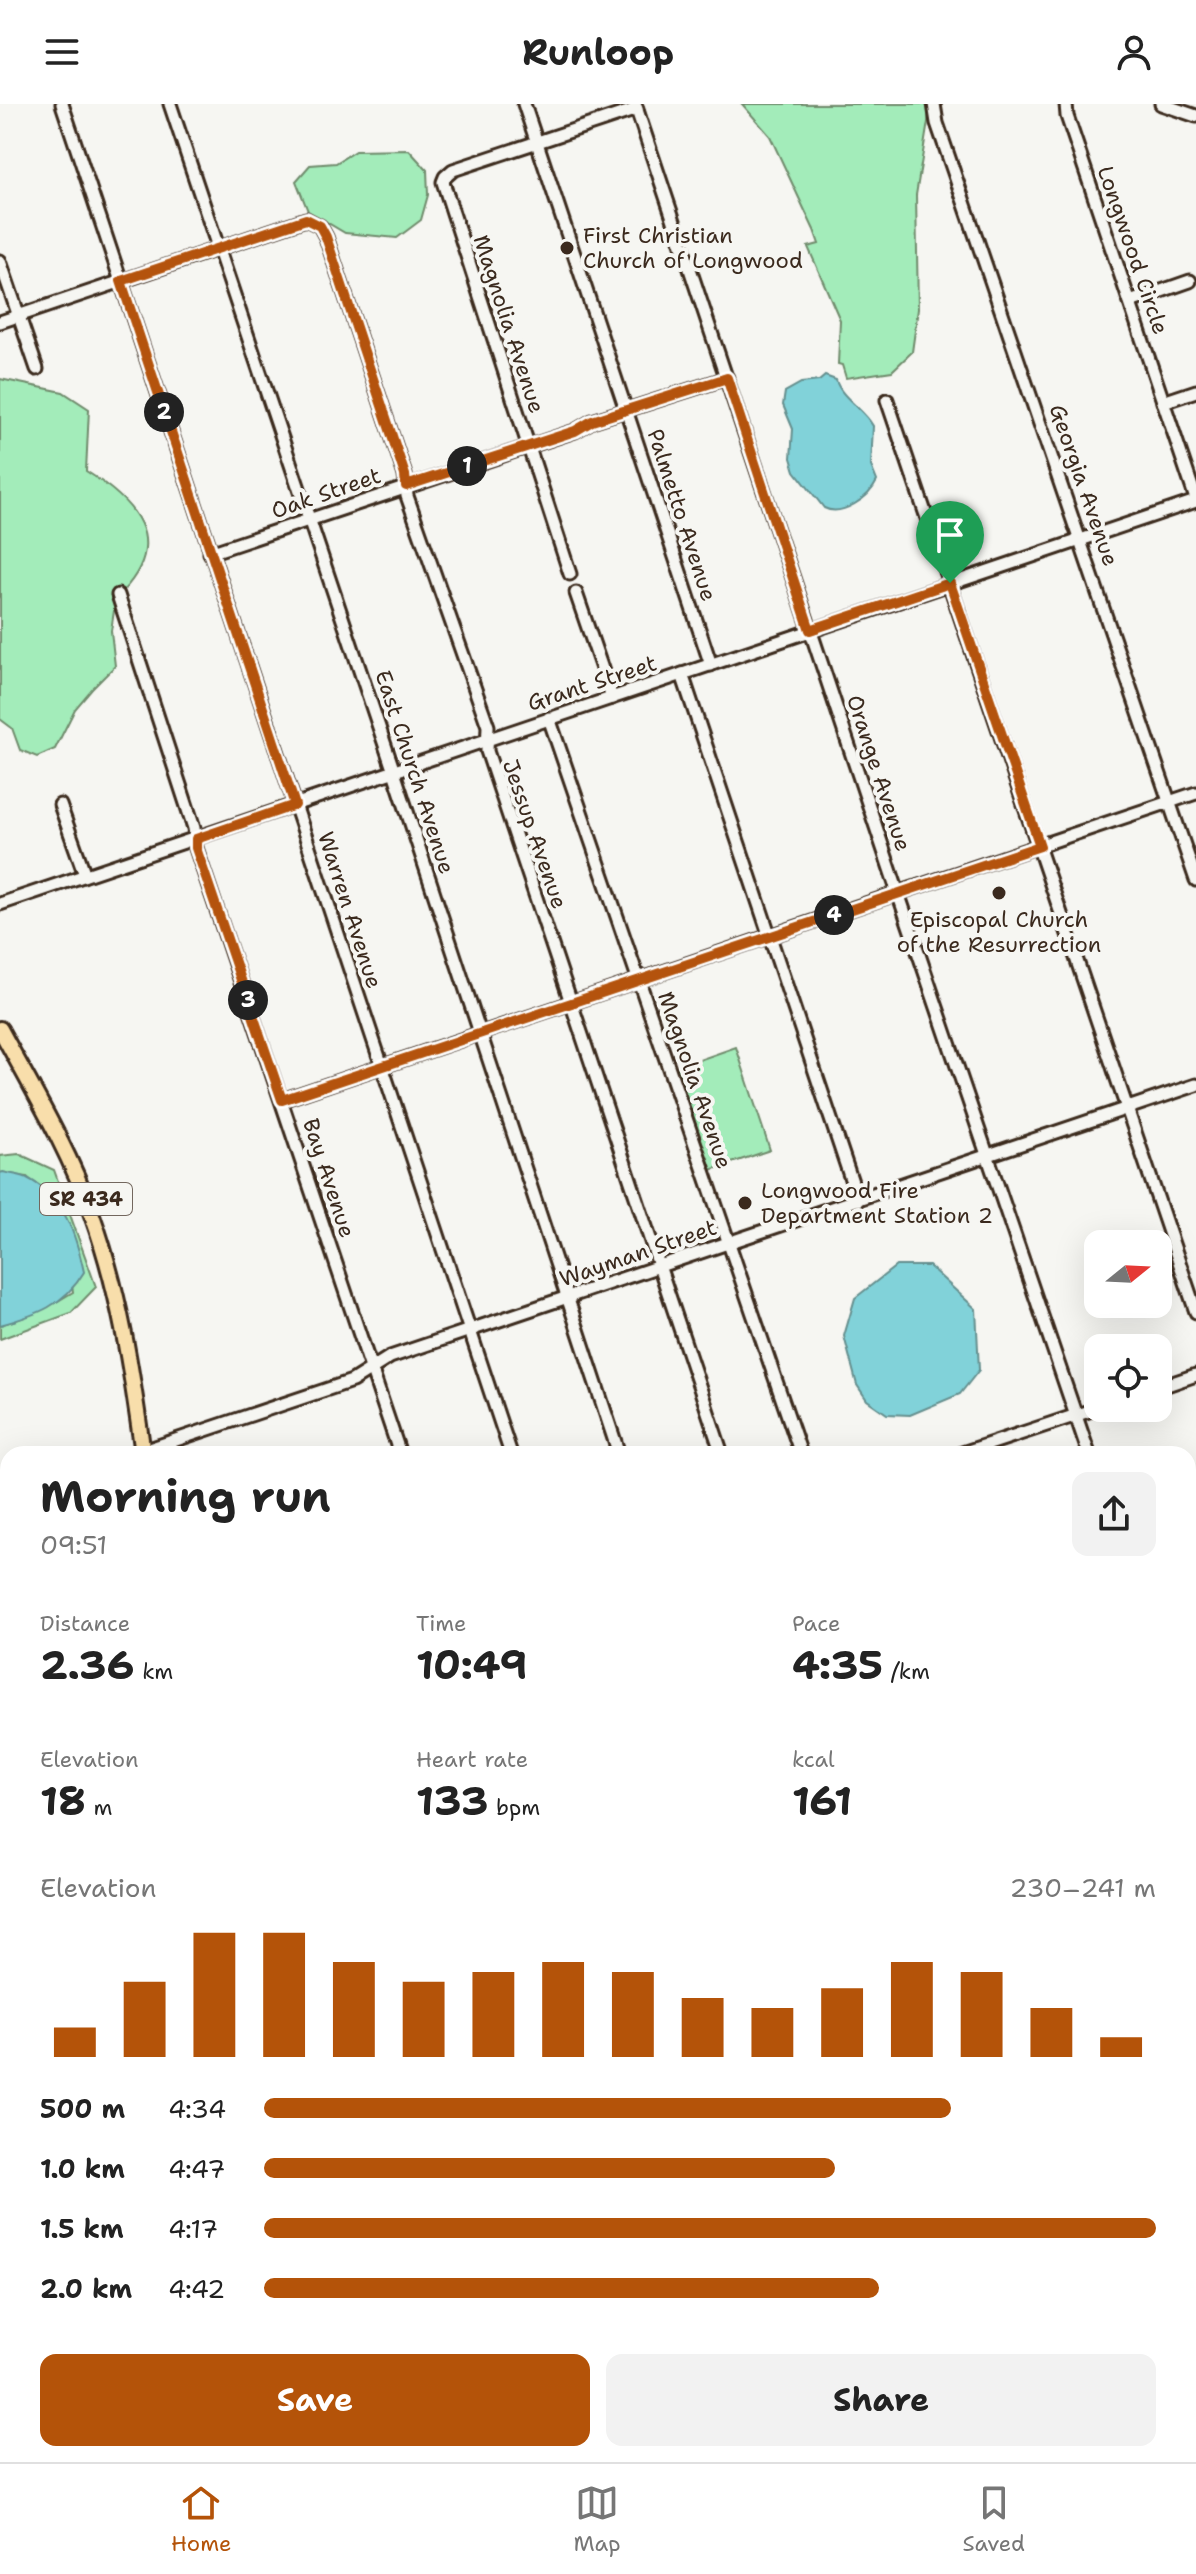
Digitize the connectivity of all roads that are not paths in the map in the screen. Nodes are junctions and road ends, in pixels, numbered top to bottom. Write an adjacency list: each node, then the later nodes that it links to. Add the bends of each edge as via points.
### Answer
1 (62, 104): 12 (street, Warren Avenue)
2 (170, 104): 10 (street, East Church Avenue)
3 (524, 104): 9 (street, Palmetto Avenue)
4 (934, 104): 27 (street, Georgia Avenue)
5 (1066, 104): 14 (street, Longwood Circle)
6 (1161, 104): 8 (street)
7 (636, 107): 9 (street); 18 (street, Orange Avenue)
8 (1196, 116)
9 (537, 142): 22 (street, Palmetto Avenue); 23 (street, Magnolia Avenue, via 453,170 445,177 444,189)
10 (218, 247): 12 (street); 24 (street, Jessup Avenue, via 306,219 320,226); 26 (street, East Church Avenue)
11 (0, 261): 15 (street)
12 (121, 281): 15 (street); 28 (street, Warren Avenue)
13 (1190, 281): 14 (street)
14 (1130, 302): 21 (street, Longwood Circle)
15 (18, 316): 16 (street); 17 (street)
16 (0, 322)
17 (37, 369)
18 (727, 378): 22 (street, Oak Street); 33 (street, Orange Avenue)
19 (1196, 391): 21 (street)
20 (887, 400): 30 (street)
21 (1163, 402): 25 (street, Longwood Circle)
22 (627, 410): 23 (street, Oak Street); 34 (street, Palmetto Avenue)
23 (527, 446): 24 (street, Oak Street); 29 (street, Magnolia Avenue)
24 (406, 486): 26 (street, Oak Street); 38 (street, Jessup Avenue, via 488,726)
25 (1196, 500): 27 (street, Grant Street)
26 (309, 520): 28 (street, Oak Street); 39 (street, East Church Avenue)
27 (1081, 539): 30 (street, Grant Street); 41 (street, Georgia Avenue)
28 (210, 553): 43 (street, Warren Avenue)
29 (570, 574)
30 (950, 583): 33 (street, Grant Street); 45 (street)
31 (576, 593): 36 (street)
32 (118, 595): 44 (street, Bay Avenue)
33 (810, 630): 34 (street, Grant Street); 48 (street, Orange Avenue)
34 (711, 665): 35 (street, Grant Street)
35 (682, 674): 36 (street, Grant Street); 50 (street)
36 (612, 698): 37 (street, Grant Street)
37 (549, 718): 38 (street, Grant Street); 51 (street, Magnolia Avenue)
38 (487, 740): 39 (street, Grant Street); 52 (street, Jessup Avenue)
39 (394, 772): 43 (street, Grant Street); 54 (street, East Church Avenue)
40 (1196, 793): 41 (street)
41 (1170, 801): 45 (street); 47 (street, Georgia Avenue)
42 (60, 805): 46 (street)
43 (295, 805): 44 (street, Grant Street); 55 (street, Warren Avenue)
44 (196, 839): 46 (street, Grant Street); 57 (street, Bay Avenue)
45 (1040, 846): 48 (street); 58 (street)
46 (85, 875): 49 (street, Grant Street)
47 (1196, 880)
48 (898, 893): 50 (street); 59 (street, Orange Avenue)
49 (0, 904)
50 (769, 937): 51 (street); 60 (street)
51 (640, 980): 52 (street); 61 (street, Magnolia Avenue)
52 (571, 1003): 54 (street); 62 (street, Jessup Avenue)
53 (0, 1029): 71 (main road, SR 434, via 63,1146 99,1235 121,1312)
54 (480, 1033): 55 (street); 63 (street, East Church Avenue)
55 (381, 1067): 57 (street); 65 (street, Warren Avenue)
56 (1196, 1085): 58 (street, Wayman Street)
57 (282, 1100): 66 (street, Bay Avenue)
58 (1127, 1108): 59 (street, Wayman Street); 64 (street)
59 (988, 1157): 60 (street, Wayman Street); 70 (street, Orange Avenue)
60 (858, 1200): 61 (street, Wayman Street)
61 (729, 1244): 62 (street, Wayman Street); 77 (street, Magnolia Avenue)
62 (659, 1267): 63 (street, Wayman Street); 76 (street, Jessup Avenue)
63 (566, 1299): 65 (street, Wayman Street); 75 (street, East Church Avenue)
64 (1196, 1312)
65 (469, 1330): 66 (street, Wayman Street, via 390,1357); 74 (street, Warren Avenue)
66 (372, 1369): 72 (street, Wayman Street, via 352,1381); 73 (street, Bay Avenue)
67 (1196, 1375): 68 (street)
68 (1172, 1383)
69 (1084, 1412): 70 (street)
70 (1076, 1415): 78 (street); 79 (street, Orange Avenue)
71 (142, 1446)
72 (163, 1446)
73 (397, 1446)
74 (508, 1446)
75 (616, 1446)
76 (719, 1446)
77 (798, 1446)
78 (983, 1446)
79 (1086, 1446)

